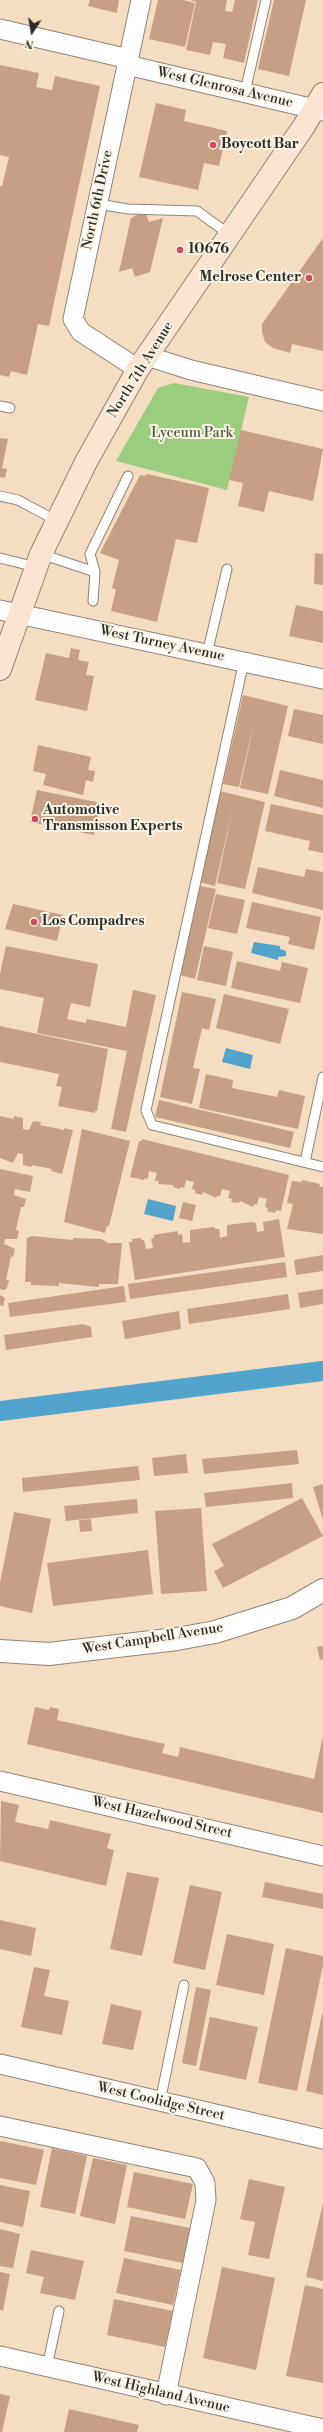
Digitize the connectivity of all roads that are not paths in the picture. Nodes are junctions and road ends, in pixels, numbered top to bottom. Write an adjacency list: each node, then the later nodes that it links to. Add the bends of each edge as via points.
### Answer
1 (141, 0): 4 (street, North 6th Drive)
2 (266, 0): 5 (lane)
3 (0, 29): 4 (street, West Glenrosa Avenue)
4 (128, 62): 5 (street, West Glenrosa Avenue); 7 (street, North 6th Drive)
5 (245, 92): 6 (street, West Glenrosa Avenue)
6 (320, 104): 8 (main road, North 7th Avenue)
7 (98, 204): 8 (lane, via 128,209 197,211); 9 (street, North 6th Drive, via 74,319 81,332)
8 (230, 235): 9 (main road, North 7th Avenue)
9 (143, 363): 10 (street, North 6th Drive, via 192,370); 15 (main road, North 7th Avenue, via 86,462)
10 (323, 401)
11 (0, 406): 12 (lane)
12 (10, 408)
13 (128, 476): 19 (lane, via 90,554)
14 (0, 496): 15 (lane, via 18,500)
15 (57, 521): 17 (main road, North 7th Avenue)
16 (0, 558): 17 (lane)
17 (38, 560): 19 (lane); 21 (main road, North 7th Avenue)
18 (227, 569): 22 (lane)
19 (95, 572): 20 (lane)
20 (93, 601)
21 (9, 612): 22 (street, West Turney Avenue); 24 (main road, North 7th Avenue)
22 (207, 654): 23 (street, West Turney Avenue)
23 (244, 662): 25 (street, West Turney Avenue); 27 (lane, via 146,1110 152,1125)
24 (0, 669)
25 (323, 679)
26 (323, 1077): 27 (lane)
27 (305, 1162): 28 (lane)
28 (323, 1167)
29 (323, 1590): 30 (street, West Campbell Avenue, via 292,1608 215,1632 49,1654)
30 (0, 1651)
31 (0, 1781): 32 (street, West Hazelwood Street)
32 (323, 1856)
33 (184, 1985): 35 (lane)
34 (0, 2064): 35 (street, West Coolidge Street)
35 (160, 2102): 37 (street, West Coolidge Street)
36 (0, 2126): 41 (street, via 197,2168 205,2183 206,2200)
37 (323, 2140)
38 (59, 2311): 40 (lane)
39 (0, 2356): 40 (street, West Highland Avenue)
40 (47, 2367): 41 (street, West Highland Avenue)
41 (166, 2394): 42 (street, West Highland Avenue)
42 (323, 2430)

